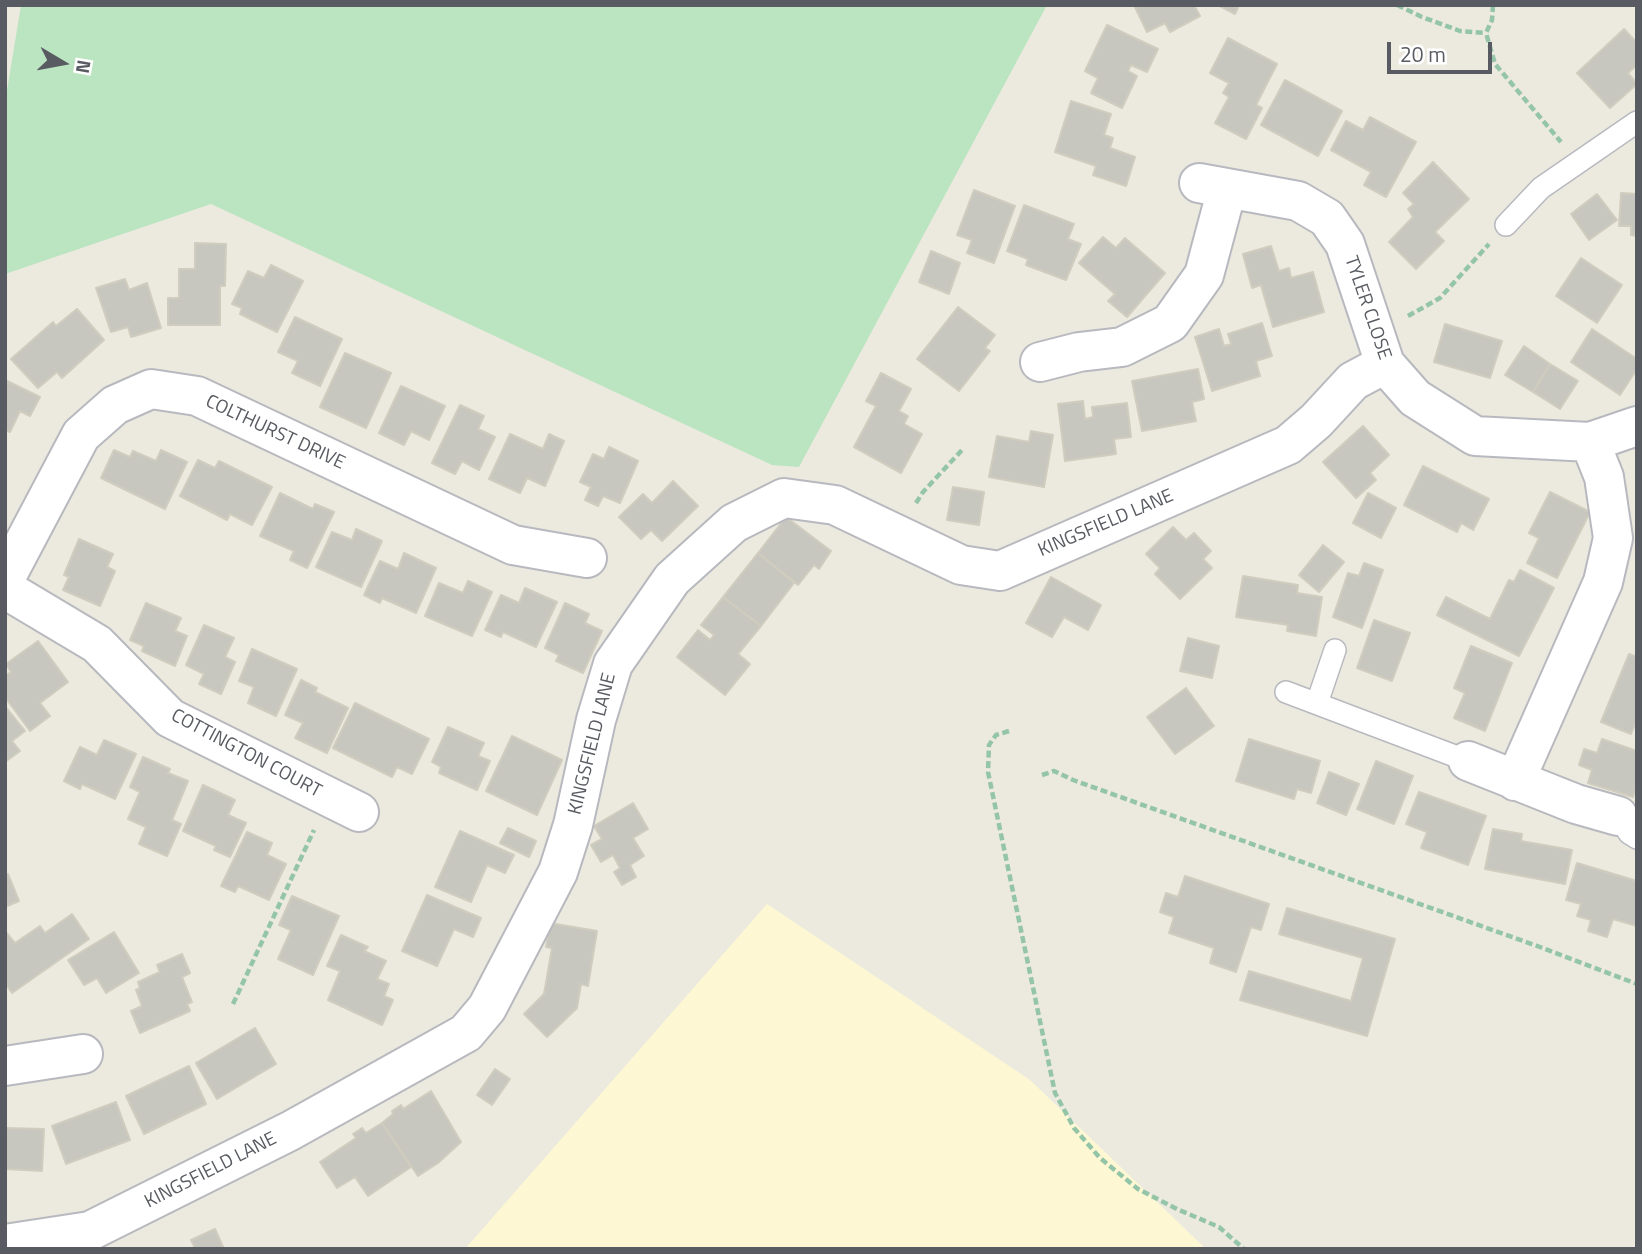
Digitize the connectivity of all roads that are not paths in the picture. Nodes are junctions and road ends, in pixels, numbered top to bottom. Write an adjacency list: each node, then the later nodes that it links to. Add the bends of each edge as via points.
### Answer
1 (1637, 122): 2 (lane, via 1541,188)
2 (1506, 225)
3 (1380, 349): 4 (street, TYLER CLOSE, via 1345,244 1327,218 1298,201 1213,186 1204,275 1170,323 1122,347); 6 (street, TYLER CLOSE, via 1415,398 1475,436); 19 (street, KINGSFIELD LANE, via 1316,421 1288,445 1000,571 961,565 835,505 784,498 734,523 672,579 613,664 558,872 487,1008 466,1033 290,1131 90,1231)
4 (1040, 362)
5 (1637, 426): 6 (street, TYLER CLOSE)
6 (1590, 442): 14 (street, via 1604,477 1613,538 1604,582)
7 (587, 558): 8 (street, COLTHURST DRIVE, via 513,545 197,396 151,389 115,405 81,435)
8 (5, 579)
9 (5, 589): 15 (street, COTTINGTON COURT, via 97,644 170,718)
10 (1335, 650): 12 (lane)
11 (1286, 692): 12 (lane)
12 (1317, 703): 13 (lane)
13 (1468, 761): 14 (street)
14 (1515, 781): 16 (street)
15 (344, 805)
16 (1627, 827)
17 (83, 1054): 18 (street)
18 (5, 1066)
19 (5, 1244)

